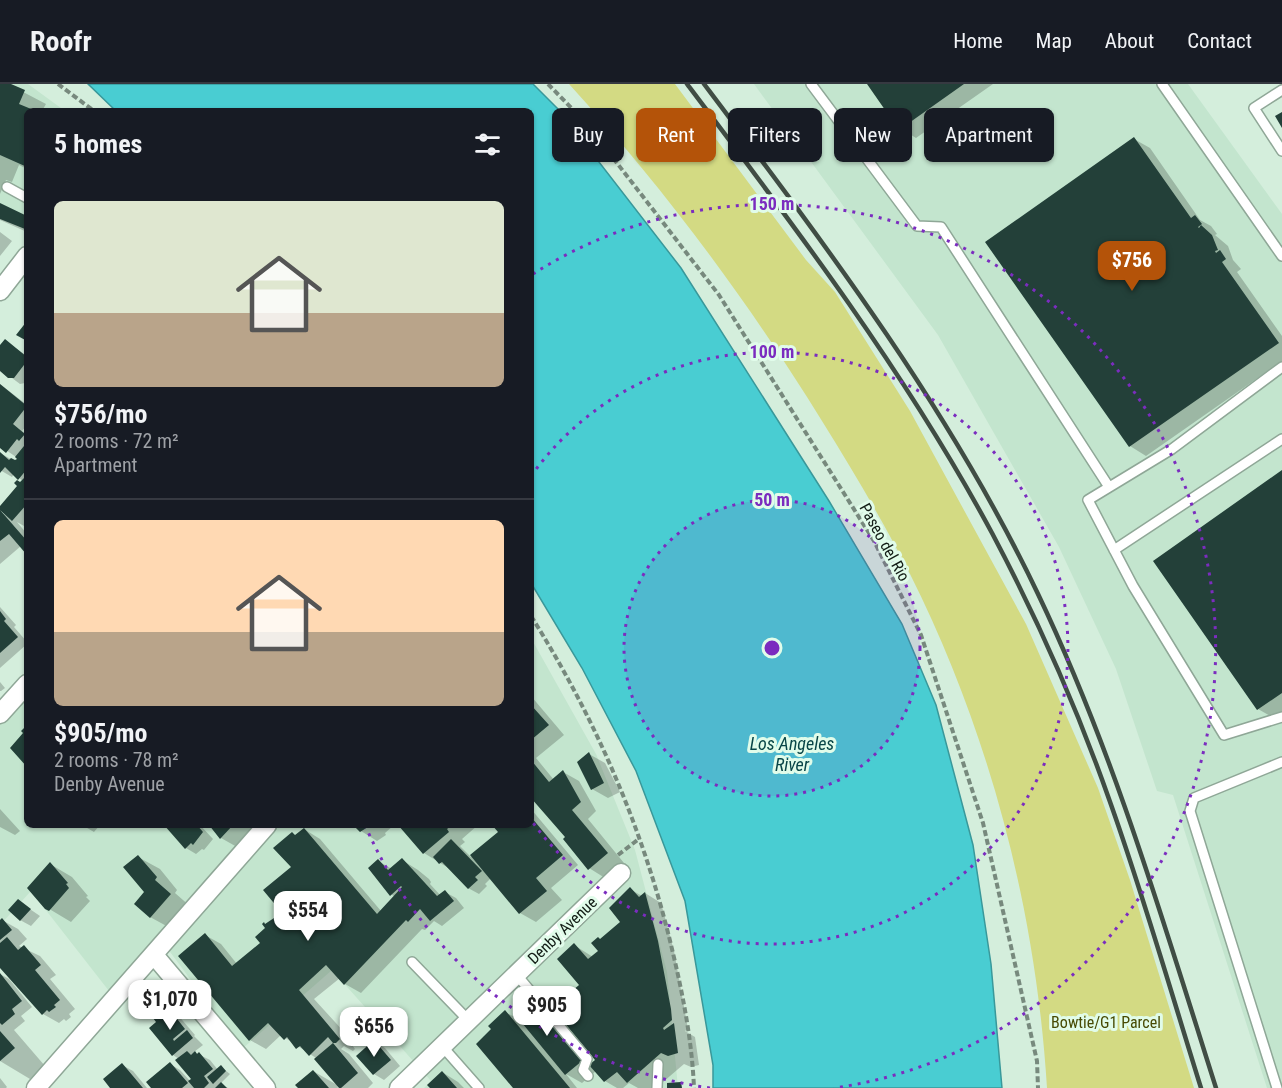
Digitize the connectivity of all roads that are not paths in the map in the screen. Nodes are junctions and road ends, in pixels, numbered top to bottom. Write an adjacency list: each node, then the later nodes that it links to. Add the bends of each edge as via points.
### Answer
1 (811, 84): 12 (lane, via 917,226 941,227)
2 (1162, 84): 7 (lane)
3 (1282, 90): 4 (lane, via 1254,108)
4 (1282, 151)
5 (7, 187): 6 (lane)
6 (24, 196)
7 (1282, 255)
8 (24, 260): 9 (street)
9 (0, 291)
10 (1282, 367): 12 (lane, via 1172,449)
11 (1282, 439): 13 (lane)
12 (1109, 487): 13 (lane, via 1088,500)
13 (1114, 550): 16 (lane, via 1224,735)
14 (24, 687): 15 (street)
15 (0, 714)
16 (1282, 717)
17 (1282, 762): 32 (lane, via 1194,798 1190,812)
18 (264, 828): 20 (street)
19 (621, 873): 22 (street, Denby Avenue)
20 (154, 955): 27 (street); 28 (street)
21 (412, 962): 23 (lane)
22 (516, 974): 23 (street, Denby Avenue); 26 (lane, via 587,1059 583,1070)
23 (469, 1021): 24 (street, Denby Avenue)
24 (442, 1046): 29 (street, Denby Avenue); 30 (lane)
25 (658, 1064): 31 (lane)
26 (588, 1076)
27 (36, 1088)
28 (266, 1088)
29 (399, 1088)
30 (479, 1088)
31 (657, 1088)
32 (1277, 1088)

